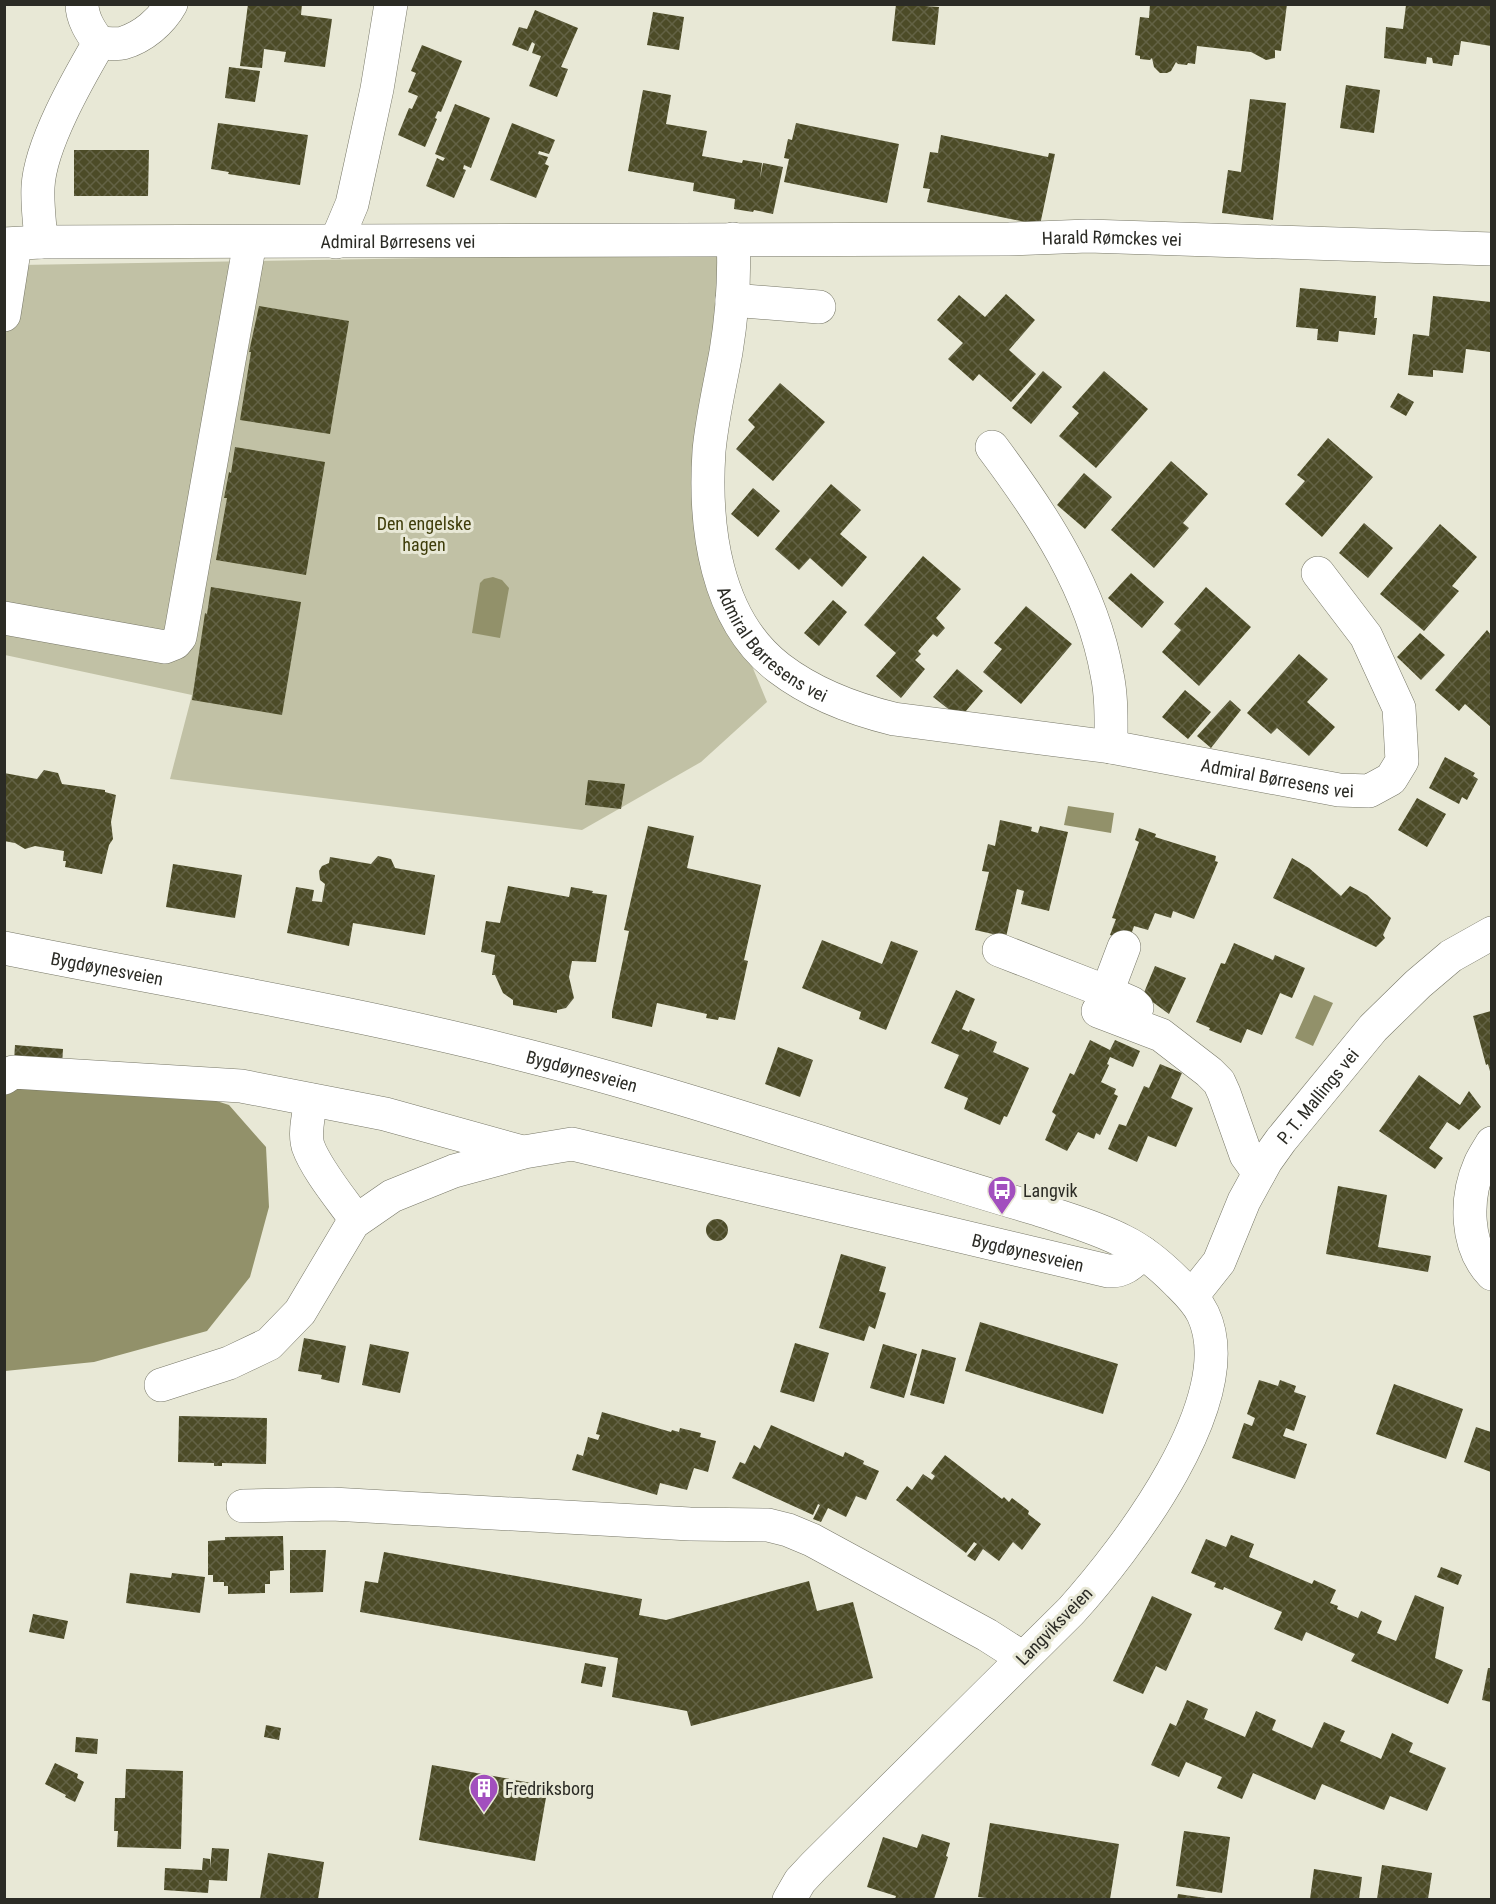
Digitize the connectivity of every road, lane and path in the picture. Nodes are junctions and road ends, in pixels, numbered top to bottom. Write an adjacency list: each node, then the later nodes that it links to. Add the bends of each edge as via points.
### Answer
1 (82, 4): 4 (street, via 90,30)
2 (171, 4): 4 (street, via 146,32 120,43)
3 (391, 4): 7 (street, via 362,163 352,204)
4 (99, 43): 8 (street, via 79,77 42,164)
5 (733, 239): 7 (street, Admiral Børresens vei); 9 (street, Harald Rømckes vei, via 1088,236); 10 (street, Admiral Børresens vei)
6 (250, 242): 7 (street, Admiral Børresens vei); 8 (street, Admiral Børresens vei); 15 (street, via 180,638 165,647)
7 (336, 242)
8 (20, 244): 12 (street)
9 (1491, 249)
10 (732, 300): 11 (street); 16 (street, Admiral Børresens vei, via 710,450 709,521 714,555 728,599 757,647 804,684 862,711 962,729)
11 (819, 307)
12 (4, 315)
13 (992, 447): 16 (street, via 1029,496 1056,541 1086,604 1107,675)
14 (1318, 573): 16 (street, Admiral Børresens vei, via 1366,636 1399,708 1402,761 1391,779 1369,791 1339,790)
15 (4, 618)
16 (1111, 747)
17 (1491, 933): 26 (street, P. T. Mallings vei, via 1451,956 1373,1028 1281,1140)
18 (1124, 947): 21 (street)
19 (4, 948): 28 (street, Bygdøynesveien, via 470,1041 581,1070 1038,1209 1097,1230)
20 (999, 951): 21 (street)
21 (1103, 1001): 26 (street, via 1132,1003 1144,1029 1186,1052 1219,1082 1246,1155)
22 (4, 1078): 23 (street, via 13,1072 241,1086)
23 (311, 1100): 25 (street, via 385,1114); 27 (street, via 308,1145)
24 (1491, 1143): 29 (street, via 1479,1164 1469,1220 1476,1251)
25 (524, 1152): 27 (street, Bygdøynesveien, via 454,1171 392,1196); 28 (street, Bygdøynesveien, via 572,1144 1108,1271 1125,1268)
26 (1259, 1173): 30 (street, P. T. Mallings vei, via 1219,1262)
27 (356, 1220): 31 (street, Bygdøynesveien, via 300,1312 269,1344 230,1363)
28 (1143, 1253): 30 (street, Bygdøynesveien)
29 (1491, 1274)
30 (1192, 1296): 33 (street, Langviksveien, via 1210,1336 1210,1360 1200,1412 1189,1437 1160,1493 1123,1548 1071,1611)
31 (161, 1385)
32 (243, 1506): 33 (street, via 332,1504 768,1525 812,1540)
33 (1023, 1658): 34 (street, Langviksveien, via 814,1866)
34 (789, 1899)

